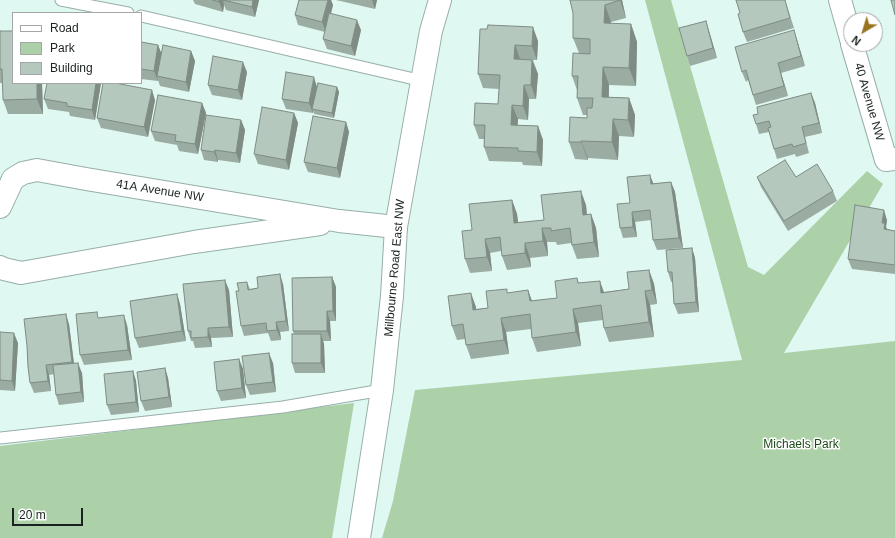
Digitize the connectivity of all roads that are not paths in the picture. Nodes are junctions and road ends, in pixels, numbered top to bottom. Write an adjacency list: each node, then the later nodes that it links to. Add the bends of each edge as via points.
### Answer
1 (61, 0): 4 (lane)
2 (440, 0): 8 (street, Millbourne Road East NW, via 431,31)
3 (840, 0): 5 (street)
4 (123, 12)
5 (843, 12)
6 (142, 16): 8 (lane)
7 (855, 52): 9 (street, 40 Avenue NW)
8 (423, 81): 12 (street, Millbourne Road East NW)
9 (890, 159)
10 (0, 207): 11 (street, 41A Avenue NW, via 13,179 36,170)
11 (339, 221): 12 (street, 41A Avenue NW); 13 (street, 41A Avenue NW, via 194,242 21,273)
12 (396, 227): 14 (street, Millbourne Road East NW)
13 (0, 267)
14 (382, 390): 15 (lane, via 283,407); 16 (street, Millbourne Road East NW)
15 (0, 438)
16 (359, 538)

